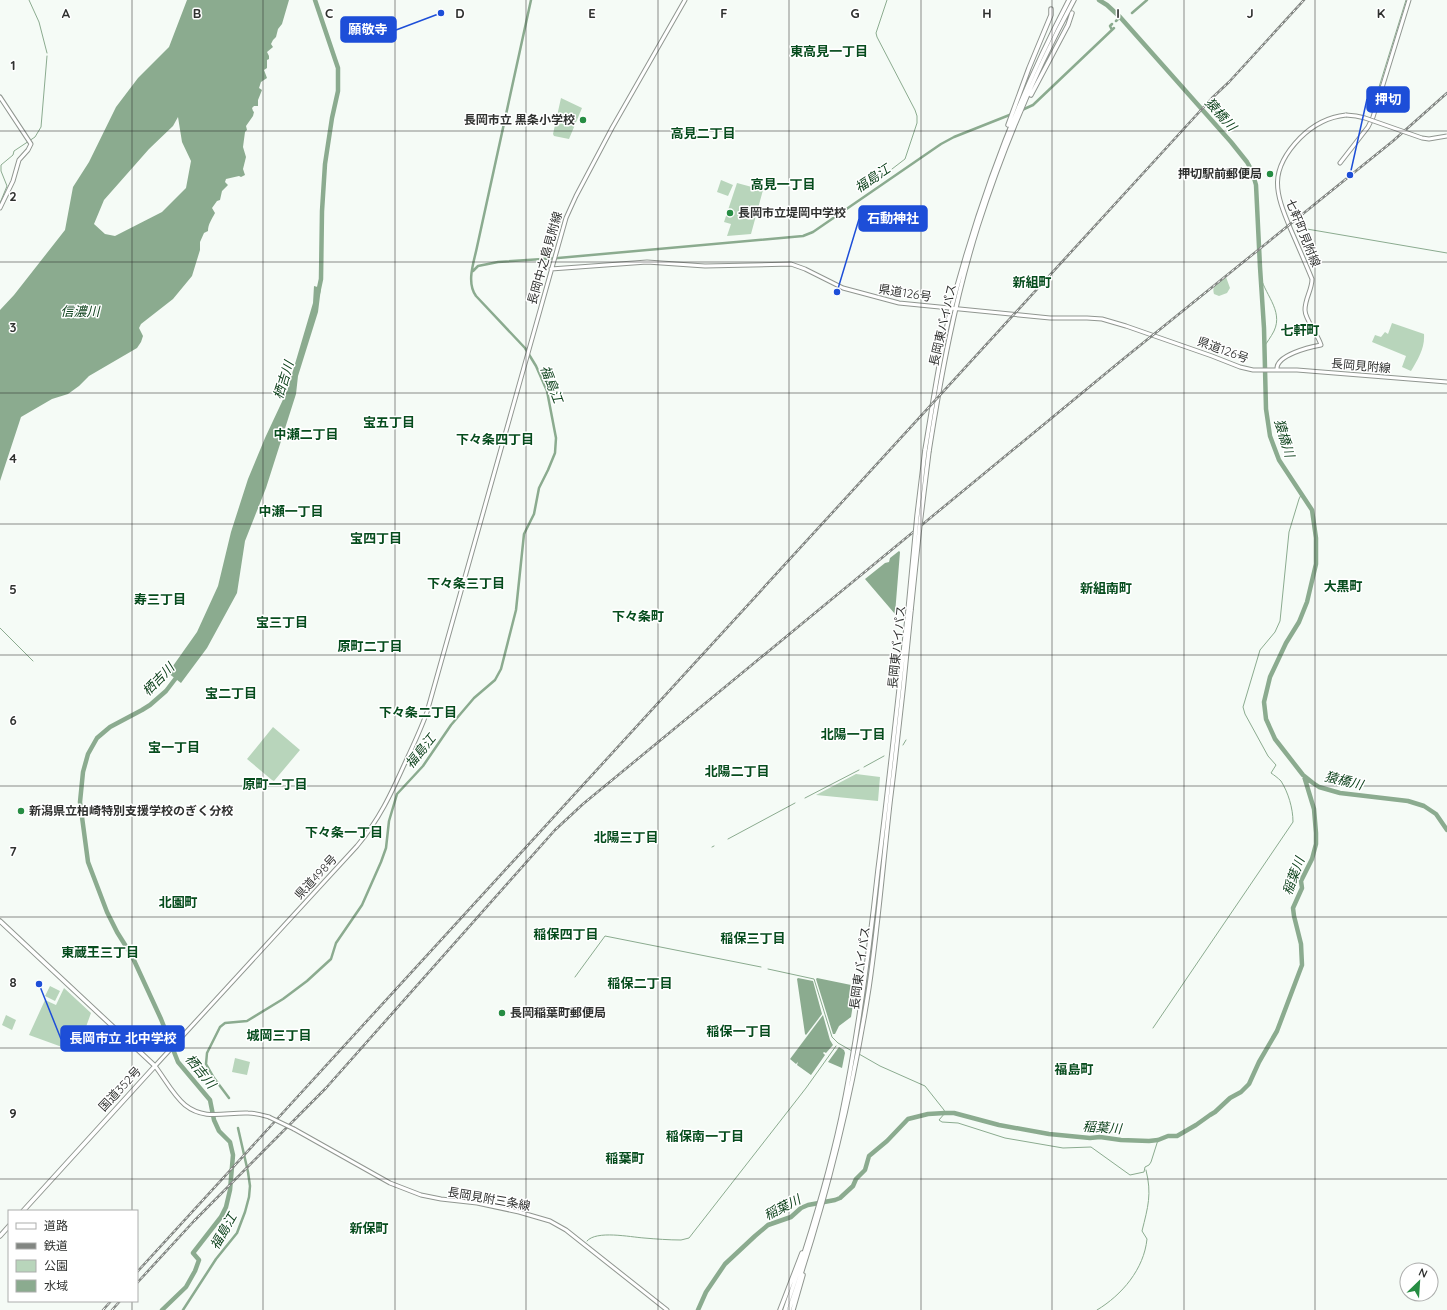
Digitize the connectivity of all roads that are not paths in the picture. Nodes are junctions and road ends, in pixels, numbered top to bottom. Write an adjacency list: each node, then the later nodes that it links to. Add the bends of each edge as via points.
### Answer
1 (685, 0): 14 (main road, 長岡中之島見附線, via 572,203 563,224)
2 (1069, 0): 7 (highway, 長岡東バイパス)
3 (1074, 0): 7 (highway, 長岡東バイパス)
4 (1409, 0): 12 (main road, via 1374,117)
5 (1051, 9): 10 (highway, via 1051,15)
6 (1072, 13): 9 (highway, via 1068,25)
7 (1063, 17): 9 (highway, 長岡東バイパス); 10 (highway, 長岡東バイパス)
8 (0, 97): 13 (main road, via 31,144 19,160 13,181)
9 (1026, 101): 16 (highway, 長岡東バイパス, via 1007,144 977,231)
10 (1010, 123): 15 (highway, 長岡東バイパス, via 980,207)
11 (1447, 136): 17 (main road, 七軒町見附線, bridge, via 1422,138 1365,118 1346,115 1318,123 1291,148 1280,168 1277,183 1279,199 1312,279 1305,311 1321,345 1309,347 1280,360)
12 (1340, 163)
13 (0, 208)
14 (551, 269): 15 (main road, 県道126号, via 647,262 705,266 791,264 843,288 868,295 898,303); 20 (main road, 長岡中之島見附線)
15 (952, 308): 16 (main road, 県道126号); 19 (highway, 長岡東バイパス)
16 (956, 309): 17 (main road, 県道126号, via 1050,318 1102,319 1240,367); 19 (highway, 長岡東バイパス)
17 (1275, 370): 18 (main road, 長岡見附線)
18 (1447, 382)
19 (927, 450): 22 (highway, 長岡東バイパス, bridge, via 879,909 869,986)
20 (481, 520): 23 (main road, 県道498号, via 422,727 379,817 357,846)
21 (0, 921): 23 (highway, 国道352号)
22 (855, 1056): 25 (highway, 長岡東バイパス); 28 (highway, 長岡東バイパス, via 830,1178)
23 (154, 1066): 24 (highway, 国道352号); 29 (main road, 長岡見附三条線, bridge, via 182,1102 202,1114 260,1114 294,1129 404,1190 441,1199 496,1207 553,1222)
24 (24, 1210)
25 (812, 1227): 30 (highway); 31 (highway, 長岡東バイパス)
26 (8, 1230): 27 (highway)
27 (0, 1236)
28 (809, 1250): 32 (highway, 長岡東バイパス); 33 (highway)
29 (667, 1310)
30 (780, 1310)
31 (785, 1310)
32 (789, 1310)
33 (793, 1310)

